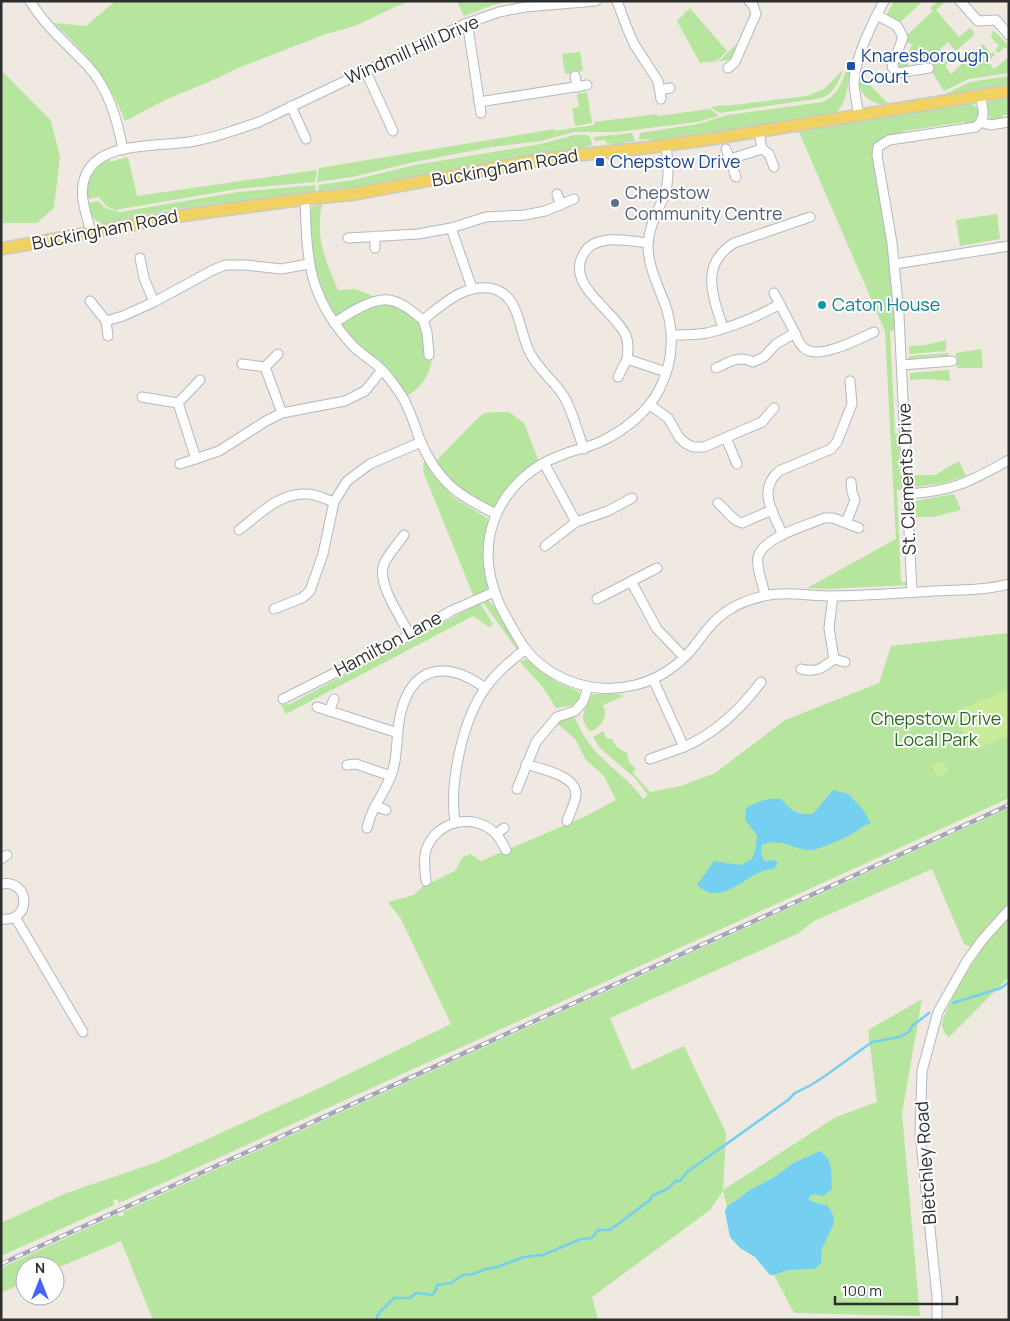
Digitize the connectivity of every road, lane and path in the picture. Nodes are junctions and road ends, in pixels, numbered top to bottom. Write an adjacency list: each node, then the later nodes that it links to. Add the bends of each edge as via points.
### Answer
1 (30, 1): 31 (street, via 48,26 88,66 99,82 114,109)
2 (596, 1): 8 (street, Windmill Hill Drive, via 526,7)
3 (618, 1): 16 (street, via 634,44 658,81 660,94)
4 (749, 1): 10 (street, via 756,14 735,62)
5 (884, 1): 7 (street)
6 (960, 1): 9 (street, via 978,21 996,20)
7 (877, 15): 11 (street, via 897,26 903,37 892,67 898,74); 22 (street, via 854,78)
8 (465, 24): 12 (street, Windmill Hill Drive); 19 (street)
9 (1009, 35)
10 (728, 68)
11 (929, 68)
12 (365, 70): 20 (street, Windmill Hill Drive); 25 (street)
13 (575, 76): 15 (street)
14 (587, 85): 15 (street)
15 (577, 86): 19 (street)
16 (670, 88)
17 (1009, 90): 18 (main road, Buckingham Road)
18 (980, 96): 22 (main road, Buckingham Road); 23 (street, via 984,116)
19 (479, 102): 21 (street)
20 (291, 106): 27 (street); 31 (street, Windmill Hill Drive, via 225,134)
21 (481, 113)
22 (860, 115): 26 (main road, Buckingham Road)
23 (981, 122): 24 (street, St. Clements Drive, via 990,125); 50 (street, St. Clements Drive, via 976,127 890,140 878,148)
24 (1009, 122)
25 (393, 131)
26 (759, 132): 28 (main road, Buckingham Road); 30 (street)
27 (306, 139)
28 (666, 145): 36 (main road, Buckingham Road, via 543,159 354,194); 44 (street, via 668,181 651,225)
29 (726, 149): 32 (street)
30 (762, 149): 32 (street); 33 (street, via 769,154)
31 (123, 150): 41 (street, Windmill Hill Drive, via 97,159 84,179 82,190)
32 (730, 159): 34 (street)
33 (774, 167)
34 (736, 177)
35 (557, 194): 38 (street)
36 (305, 199): 41 (main road, Buckingham Road); 49 (street)
37 (574, 199): 38 (street)
38 (561, 205): 40 (street, via 525,215 486,217)
39 (810, 217): 59 (street, via 734,243 716,259 712,270 712,294)
40 (451, 228): 42 (street, via 418,234); 51 (street)
41 (91, 232): 47 (main road, Buckingham Road)
42 (375, 236): 43 (street); 46 (street)
43 (348, 238)
44 (648, 243): 62 (street, via 652,274 669,315); 66 (street, via 601,241 586,250 579,265 586,288 626,337)
45 (1009, 246): 50 (street)
46 (375, 248)
47 (1, 249)
48 (140, 258): 54 (street)
49 (309, 264): 54 (street, via 281,269 225,265); 58 (street, via 319,297)
50 (895, 264): 69 (street, St. Clements Drive)
51 (472, 288): 56 (street); 84 (street, via 499,291 509,299 516,310 530,353 568,404)
52 (774, 293): 55 (street)
53 (90, 300): 57 (street)
54 (154, 302): 57 (street)
55 (780, 304): 59 (street, via 758,316); 61 (street)
56 (423, 320): 58 (street, via 406,306 388,300 354,310); 65 (street)
57 (106, 321): 63 (street)
58 (334, 323): 72 (street, via 355,348)
59 (723, 328): 62 (street, via 706,333)
60 (874, 332): 61 (street, via 822,352 803,348)
61 (794, 333): 71 (street, via 753,362 736,359)
62 (672, 335): 73 (street)
63 (108, 336)
64 (278, 354): 70 (street)
65 (429, 354)
66 (627, 359): 73 (street); 74 (street)
67 (952, 361): 69 (street)
68 (242, 364): 70 (street)
69 (902, 365): 91 (street, St. Clements Drive)
70 (265, 368): 81 (street)
71 (715, 368)
72 (382, 370): 81 (street, via 365,391 345,401); 83 (street, via 403,399)
73 (666, 372): 79 (street)
74 (618, 377)
75 (200, 380): 78 (street)
76 (850, 381): 95 (street, via 852,404 837,442 830,449 779,471 773,477 767,492)
77 (142, 397): 78 (street)
78 (178, 403): 85 (street)
79 (650, 405): 82 (street, via 668,418 679,437 694,447 704,447); 84 (street, via 625,427)
80 (774, 408): 82 (street, via 762,422)
81 (282, 413): 85 (street, via 219,451)
82 (726, 438): 89 (street)
83 (421, 442): 93 (street, via 370,464 347,481); 96 (street, via 427,457 447,484 460,495)
84 (584, 449): 87 (street)
85 (196, 459): 88 (street)
86 (1009, 460): 91 (street, via 961,485)
87 (544, 463): 96 (street, via 517,483); 97 (street)
88 (180, 464)
89 (737, 464)
90 (851, 482): 98 (street, via 854,500)
91 (908, 494): 108 (street, St. Clements Drive)
92 (632, 498): 97 (street)
93 (334, 502): 100 (street, via 309,494 290,495 275,502); 112 (street, via 323,554 310,591 302,598)
94 (718, 503): 95 (street, via 734,521 742,523)
95 (772, 510): 102 (street)
96 (496, 514): 107 (street, via 488,552)
97 (576, 522): 103 (street)
98 (846, 523): 99 (street); 102 (street, via 824,518)
99 (859, 528)
100 (240, 530)
101 (404, 535): 113 (street, via 384,563 381,574)
102 (783, 536): 109 (street, via 763,546 758,556)
103 (545, 546)
104 (657, 568): 105 (street)
105 (632, 581): 111 (street); 115 (street, via 658,629)
106 (1009, 584): 108 (street)
107 (494, 592): 113 (street, Hamilton Lane, via 451,610); 114 (street)
108 (912, 593): 110 (street)
109 (765, 596): 110 (street); 115 (street, via 725,612)
110 (833, 596): 116 (street, via 829,628)
111 (597, 599)
112 (274, 609)
113 (410, 635): 123 (street, Hamilton Lane)
114 (526, 649): 121 (street, via 553,674); 122 (street, via 502,668)
115 (684, 657): 119 (street)
116 (834, 658): 117 (street); 118 (street, via 817,670)
117 (845, 662)
118 (801, 669)
119 (653, 679): 121 (street, via 621,688); 128 (street)
120 (761, 682): 128 (street, via 736,712)
121 (588, 687): 130 (street, via 583,702 575,711 557,717 536,742)
122 (485, 688): 127 (street, via 467,676 449,670 424,676 405,698); 137 (street, via 472,713 456,767)
123 (283, 699)
124 (334, 699): 126 (street)
125 (317, 707): 126 (street)
126 (330, 711): 127 (street)
127 (398, 733): 132 (street)
128 (684, 747): 129 (street)
129 (650, 759)
130 (526, 764): 133 (street); 136 (street, via 568,778 574,785 576,794)
131 (347, 766): 132 (street, via 356,764)
132 (391, 776): 134 (street)
133 (517, 789)
134 (375, 806): 135 (street); 138 (street)
135 (386, 810)
136 (567, 821)
137 (455, 822): 140 (street, via 470,821 484,825); 142 (street, via 442,828)
138 (367, 828)
139 (504, 828): 140 (street)
140 (496, 834): 143 (street)
141 (416, 847): 142 (street)
142 (426, 850): 144 (street)
143 (506, 850)
144 (426, 881)
145 (1, 884): 147 (street, via 14,884 22,892 23,909)
146 (1009, 910): 150 (street, Bletchley Road, via 967,961 938,1012 922,1071 920,1132)
147 (15, 917): 148 (street); 149 (street)
148 (1, 918)
149 (83, 1032)
150 (937, 1320)

